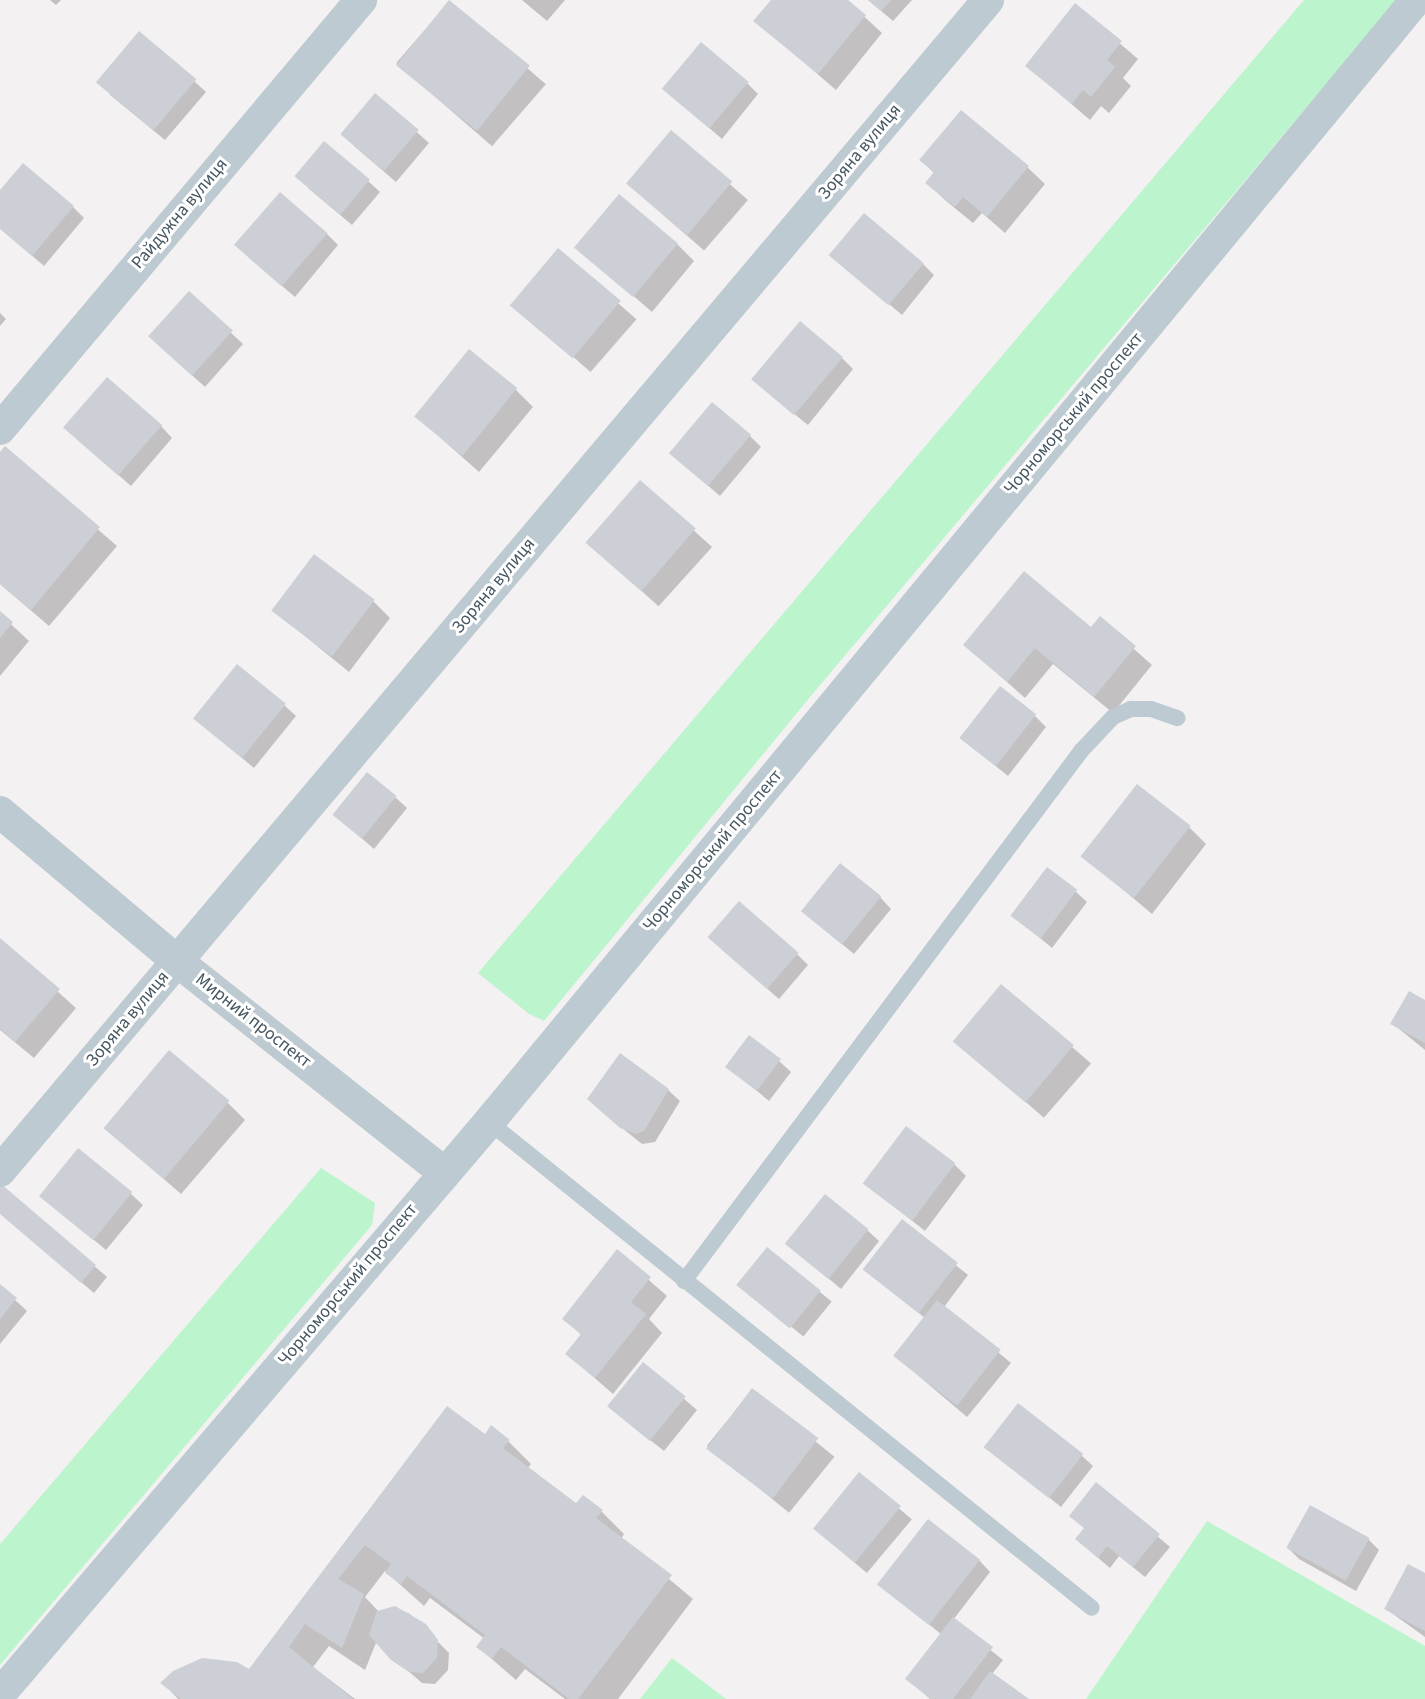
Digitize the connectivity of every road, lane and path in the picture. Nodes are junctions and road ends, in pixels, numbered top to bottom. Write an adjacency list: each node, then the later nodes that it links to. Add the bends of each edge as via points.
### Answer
1 (361, 0): 4 (street, Райдужна вулиця)
2 (988, 0): 7 (street, Зоряна вулиця)
3 (1416, 0): 8 (street, Чорноморський проспект)
4 (0, 429)
5 (1177, 718): 11 (lane, via 1152,709 1131,709 1114,717 1081,751)
6 (0, 812): 7 (street, Мирний проспект)
7 (177, 961): 9 (street, Зоряна вулиця); 10 (street, Мирний проспект)
8 (489, 1122): 10 (street, Чорноморський проспект); 11 (lane)
9 (0, 1171)
10 (444, 1173): 13 (street, Чорноморський проспект)
11 (684, 1281): 12 (lane)
12 (1092, 1608)
13 (0, 1694)

